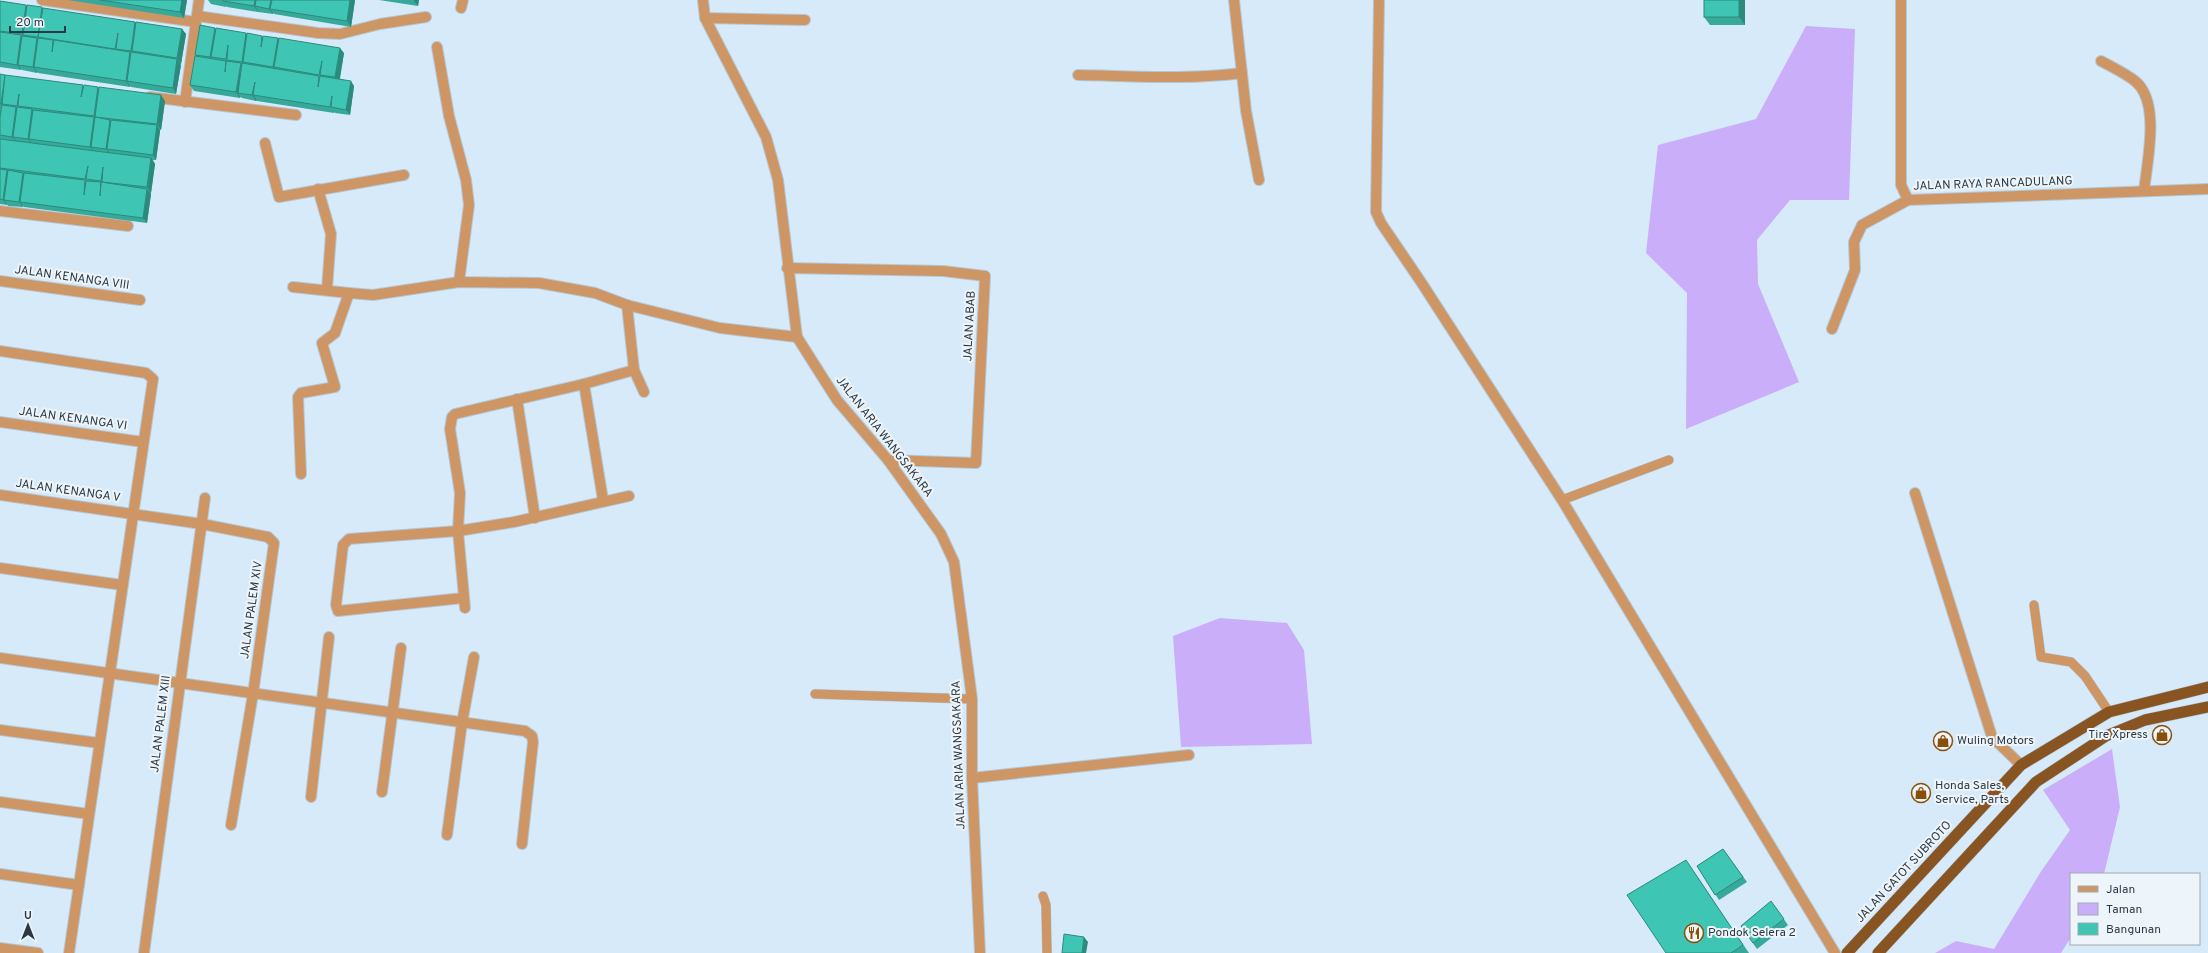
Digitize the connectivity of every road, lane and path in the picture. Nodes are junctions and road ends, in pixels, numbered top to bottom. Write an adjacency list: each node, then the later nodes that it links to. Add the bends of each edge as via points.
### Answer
1 (42, 0): 9 (street)
2 (199, 0): 9 (street)
3 (703, 0): 8 (street, JALAN ARIA WANGSAKARA)
4 (1234, 0): 13 (street)
5 (1379, 0): 52 (street, via 1376,212)
6 (1901, 0): 24 (street, JALAN RAYA RANCADULANG, via 1901,185)
7 (426, 17): 9 (street, via 380,24 340,34 318,34)
8 (705, 18): 10 (street); 27 (street, JALAN ARIA WANGSAKARA, via 766,137 778,180)
9 (197, 19): 16 (street)
10 (805, 20)
11 (437, 47): 29 (street, via 449,116 466,180 469,205)
12 (2101, 61): 23 (street, via 2136,82 2148,101 2150,127)
13 (1242, 73): 14 (street, via 1183,77); 20 (street, via 1246,111)
14 (1078, 75)
15 (138, 95): 16 (street)
16 (185, 102): 17 (street)
17 (296, 115)
18 (265, 143): 22 (street, via 279,197)
19 (404, 175): 22 (street)
20 (1260, 180)
21 (2208, 188): 23 (street, JALAN RAYA RANCADULANG)
22 (318, 189): 31 (street, via 330,234)
23 (2144, 191): 24 (street, JALAN RAYA RANCADULANG)
24 (1908, 200): 35 (street, via 1862,225 1854,242 1856,270)
25 (0, 211): 26 (street)
26 (128, 226)
27 (787, 268): 36 (street, JALAN ARIA WANGSAKARA); 44 (street, JALAN ABAB, via 943,271 985,276 976,463)
28 (0, 281): 33 (street, JALAN KENANGA VIII)
29 (459, 282): 32 (street, via 373,295); 34 (street, via 539,283 595,293)
30 (293, 287): 31 (street)
31 (327, 289): 32 (street)
32 (349, 293): 46 (street, via 335,333 322,343 335,387 300,393 298,397)
33 (140, 300)
34 (626, 305): 36 (street, via 720,328); 38 (street)
35 (1832, 329)
36 (797, 337): 44 (street, JALAN ARIA WANGSAKARA, via 837,400)
37 (0, 351): 43 (street, via 150,375 152,383)
38 (634, 370): 39 (street); 40 (street)
39 (584, 384): 41 (street); 51 (street)
40 (644, 392)
41 (517, 399): 54 (street); 56 (street, via 455,414 452,417 450,429 460,493)
42 (0, 422): 43 (street, JALAN KENANGA VI)
43 (142, 442): 53 (street)
44 (888, 460): 69 (street, JALAN ARIA WANGSAKARA, via 941,534 954,562)
45 (1669, 460): 52 (lane)
46 (301, 474)
47 (1915, 493): 78 (street, via 1992,737)
48 (0, 495): 53 (street, JALAN KENANGA V)
49 (629, 496): 51 (street)
50 (206, 498): 55 (street, JALAN PALEM XIII)
51 (603, 500): 54 (street)
52 (1562, 500): 96 (street)
53 (132, 514): 55 (street, JALAN PALEM XIV); 58 (street)
54 (535, 518): 56 (street)
55 (202, 524): 65 (street, JALAN PALEM XIII); 67 (street, JALAN PALEM XIV, via 268,537 274,543)
56 (458, 531): 56 (street, via 345,541 336,605 338,610 464,603)
57 (0, 568): 58 (street)
58 (122, 585): 64 (street)
59 (2034, 605): 72 (lane, via 2041,657 2071,662 2085,676)
60 (329, 637): 70 (street)
61 (401, 648): 73 (street)
62 (474, 657): 74 (street)
63 (0, 658): 64 (street)
64 (109, 673): 65 (street); 76 (street)
65 (179, 683): 67 (street); 93 (street, JALAN PALEM XIII)
66 (2208, 687): 72 (highway, JALAN GATOT SUBROTO)
67 (253, 694): 70 (street); 84 (street, JALAN PALEM XIV)
68 (815, 694): 69 (lane)
69 (972, 699): 79 (street, JALAN ARIA WANGSAKARA)
70 (320, 703): 73 (street); 81 (street)
71 (2208, 707): 98 (highway, via 2145,720 2106,736 2036,782)
72 (2109, 712): 78 (highway, JALAN GATOT SUBROTO)
73 (393, 713): 74 (street); 80 (street)
74 (462, 723): 85 (street); 86 (street, via 525,731 532,736)
75 (0, 730): 76 (street)
76 (99, 743): 83 (street)
77 (1189, 755): 79 (street)
78 (2021, 765): 97 (highway, JALAN GATOT SUBROTO)
79 (972, 778): 94 (street, JALAN ARIA WANGSAKARA)
80 (382, 792)
81 (310, 797)
82 (0, 802): 83 (street)
83 (89, 814): 88 (street)
84 (231, 825)
85 (447, 835)
86 (522, 844)
87 (0, 874): 88 (street)
88 (79, 885): 92 (street)
89 (1043, 896): 95 (lane, via 1046,905)
90 (0, 948): 91 (street)
91 (38, 953)
92 (69, 953)
93 (144, 953)
94 (980, 953)
95 (1047, 953)
96 (1835, 953)
97 (1847, 953)
98 (1878, 953)

